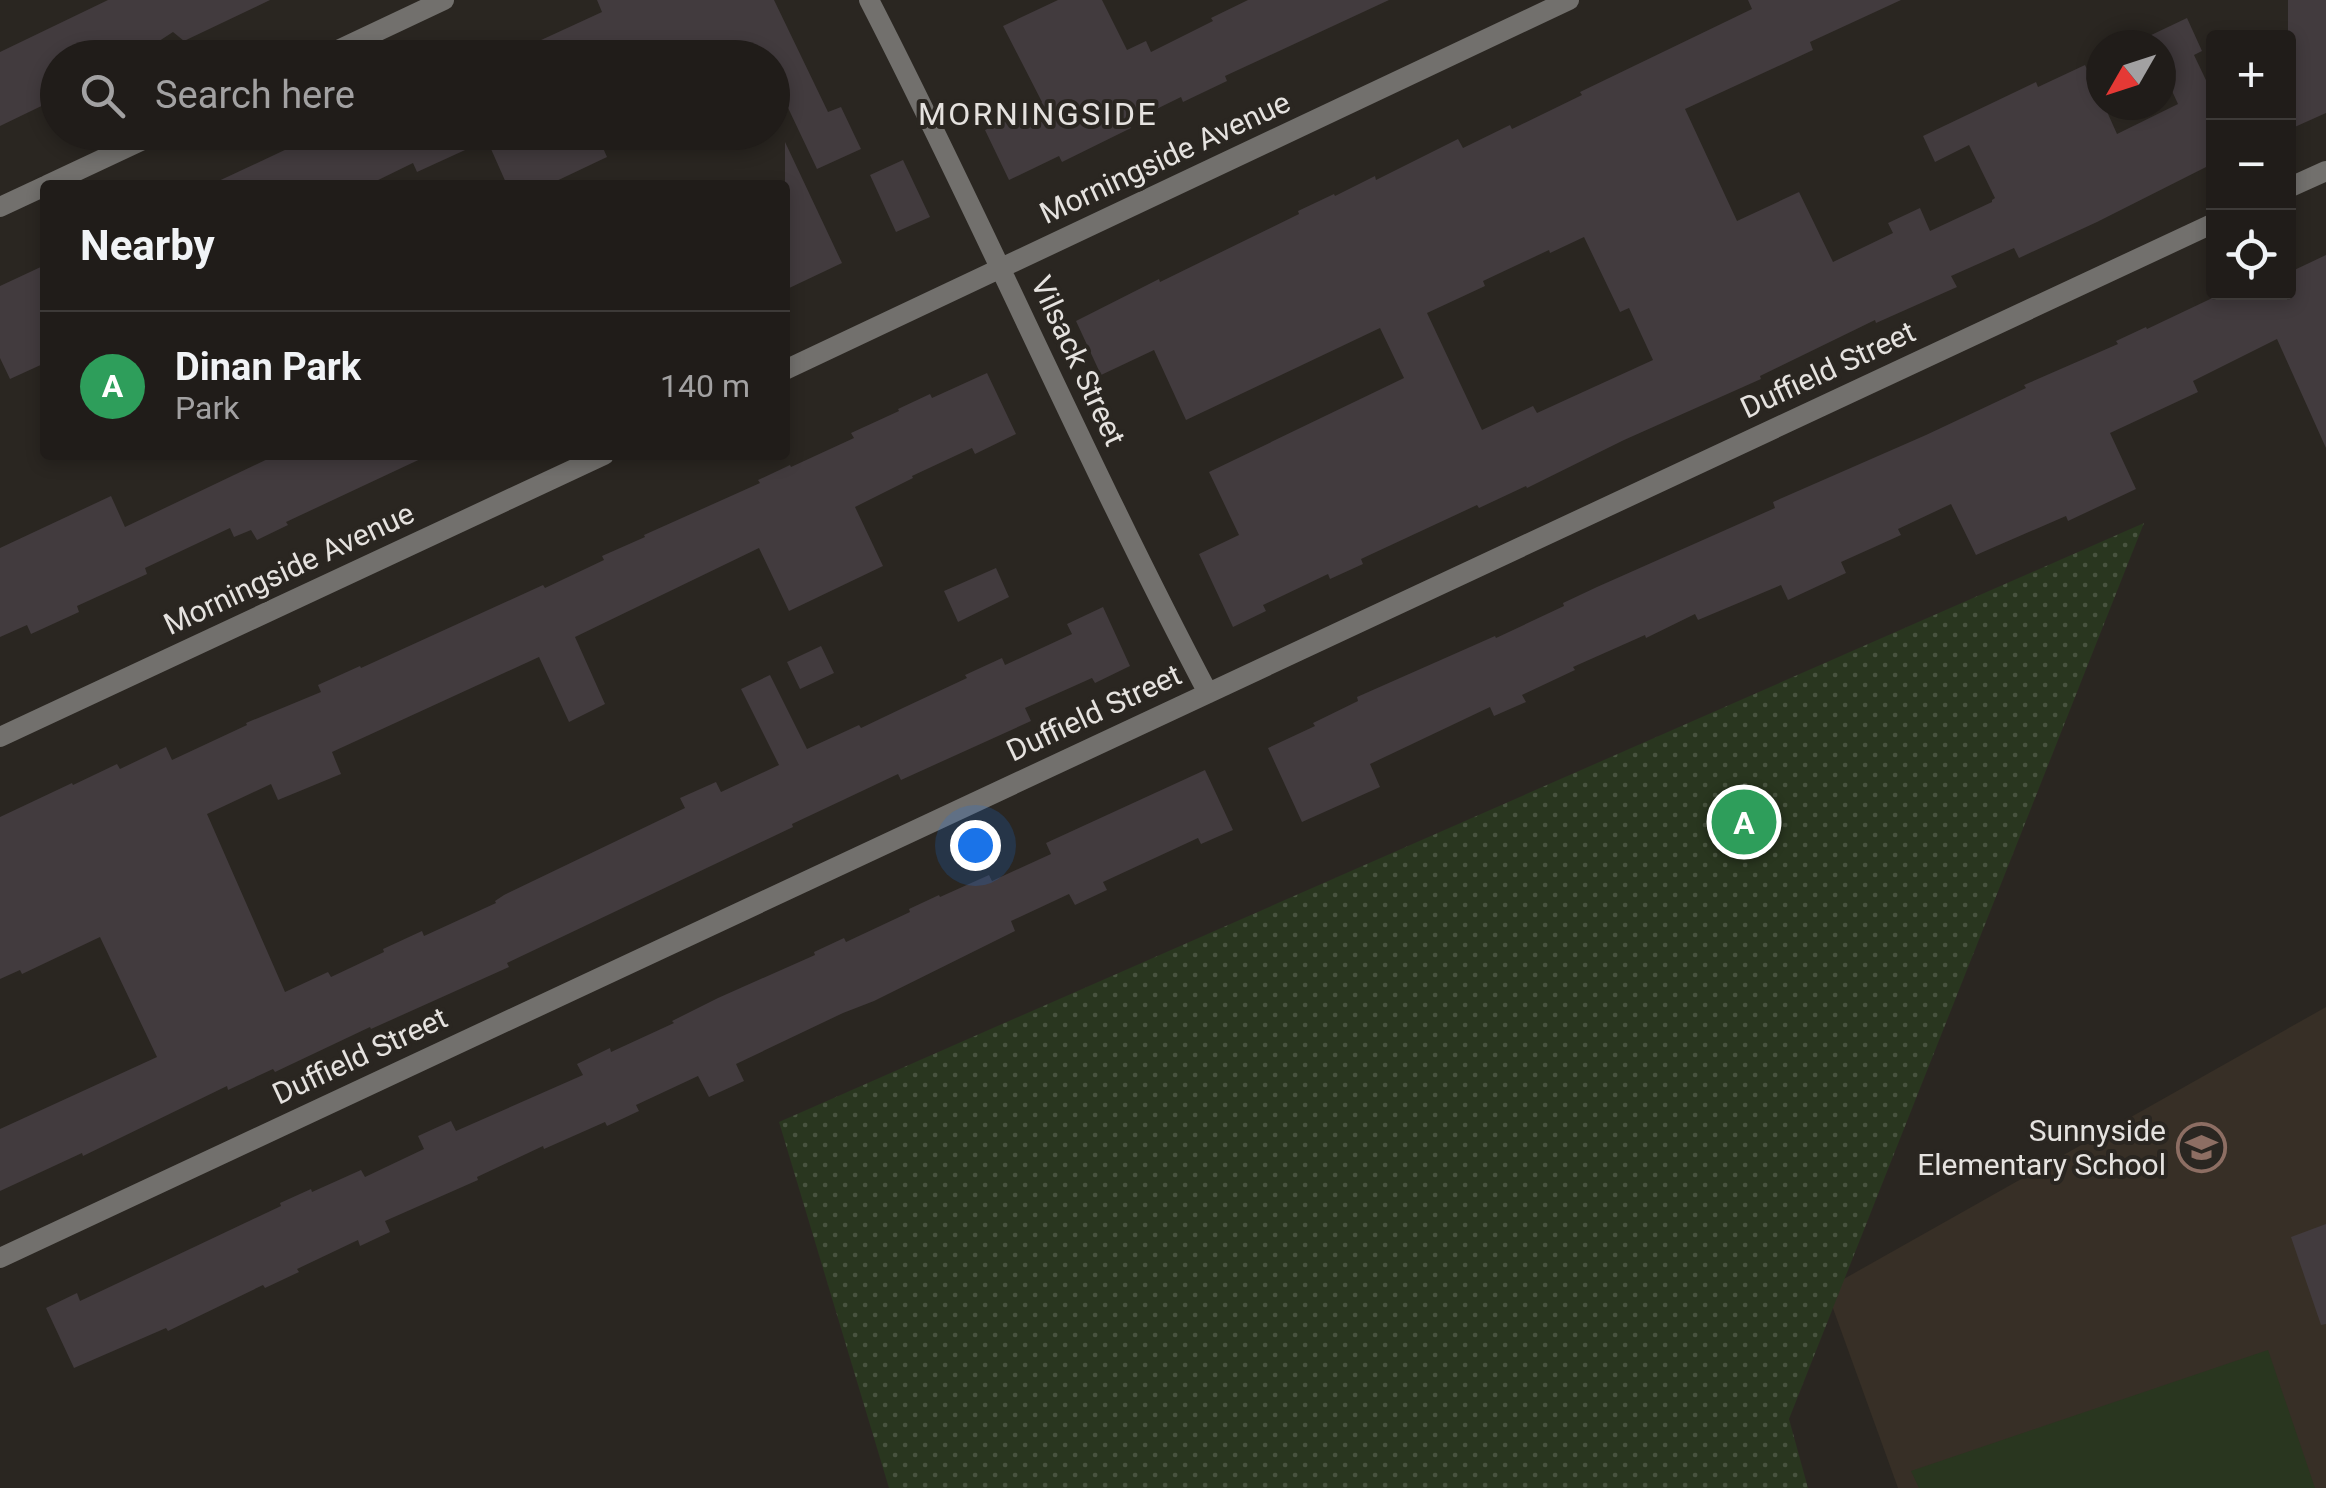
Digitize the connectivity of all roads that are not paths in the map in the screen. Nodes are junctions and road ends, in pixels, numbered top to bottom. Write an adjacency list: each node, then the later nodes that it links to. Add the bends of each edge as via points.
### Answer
1 (444, 0): 4 (street)
2 (869, 0): 12 (street, Vilsack Street)
3 (1570, 0): 12 (street, Morningside Avenue)
4 (359, 40)
5 (122, 150): 7 (street)
6 (2326, 171): 8 (street)
7 (59, 180)
8 (2296, 184)
9 (40, 189): 10 (street)
10 (0, 207)
11 (2206, 228): 15 (street, Duffield Street)
12 (1002, 269): 13 (street, Morningside Avenue); 15 (street, Vilsack Street)
13 (790, 368)
14 (593, 460): 16 (street, Morningside Avenue)
15 (1208, 693): 17 (street, Duffield Street)
16 (0, 737)
17 (0, 1258)

